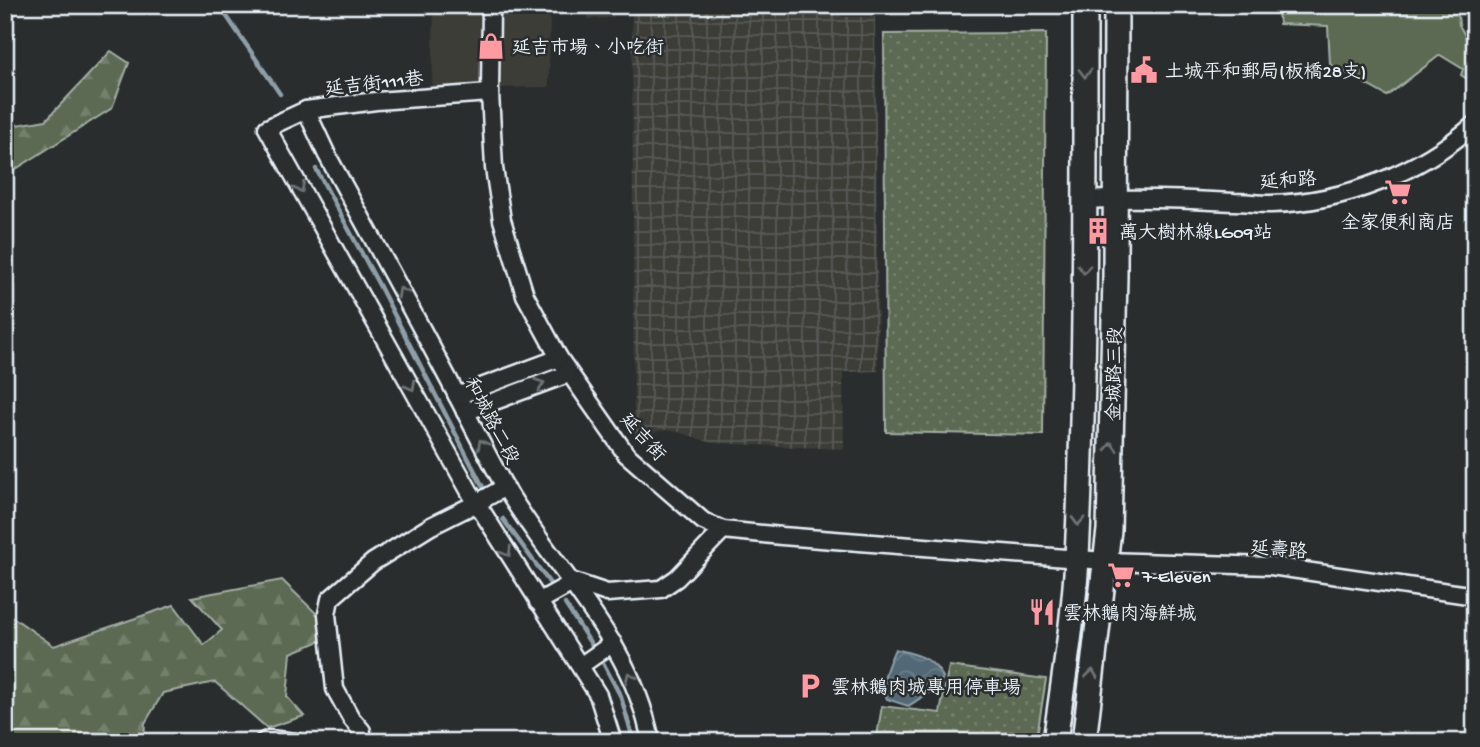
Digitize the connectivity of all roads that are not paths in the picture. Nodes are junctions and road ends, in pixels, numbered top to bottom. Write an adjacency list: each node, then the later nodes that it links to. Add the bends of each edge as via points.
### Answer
1 (491, 5): 4 (street, 延吉街)
2 (1085, 5): 8 (main road, 金城路三段, one-way to 8)
3 (1116, 5): 7 (main road, 金城路三段)
4 (490, 93): 5 (street, 延吉街111巷); 9 (street, 延吉街, via 492,153 502,220 525,295)
5 (306, 110): 11 (street, 和城路二段, one-way to 5); 14 (street, 延吉街111巷, one-way to 14, via 267,128)
6 (1475, 124): 7 (street, 延和路, via 1446,149 1411,169 1328,197 1270,204)
7 (1116, 198): 8 (street, 延和路); 17 (main road, 金城路三段, one-way to 7)
8 (1085, 200): 16 (main road, 金城路三段, one-way to 16)
9 (559, 358): 10 (street, 延吉街); 11 (street)
10 (568, 374): 12 (street, one-way to 10); 15 (street, 延吉街, via 626,454 703,521)
11 (457, 396): 12 (street, 和城路二段)
12 (465, 412): 13 (street, 和城路二段, one-way to 12)
13 (505, 487): 14 (street); 18 (street, 和城路二段, via 547,552)
14 (477, 503): 20 (street, one-way to 20); 25 (street, via 373,562 330,599 327,614 335,689 362,731)
15 (723, 530): 16 (street, 延吉街); 18 (street, via 661,589 607,593)
16 (1077, 558): 17 (street, 延壽路); 28 (main road, 金城路三段)
17 (1105, 561): 19 (street, 延壽路, via 1271,566); 29 (main road, 金城路三段, one-way to 17)
18 (573, 582): 20 (street); 21 (street, 和城路二段)
19 (1475, 596)
20 (538, 602): 22 (street)
21 (612, 643): 22 (street); 27 (street, 和城路二段, one-way to 21, via 629,671)
22 (580, 666): 26 (street, via 598,695)
23 (263, 742): 24 (street)
24 (296, 742)
25 (361, 742)
26 (613, 742)
27 (651, 742)
28 (1055, 742)
29 (1084, 742)

